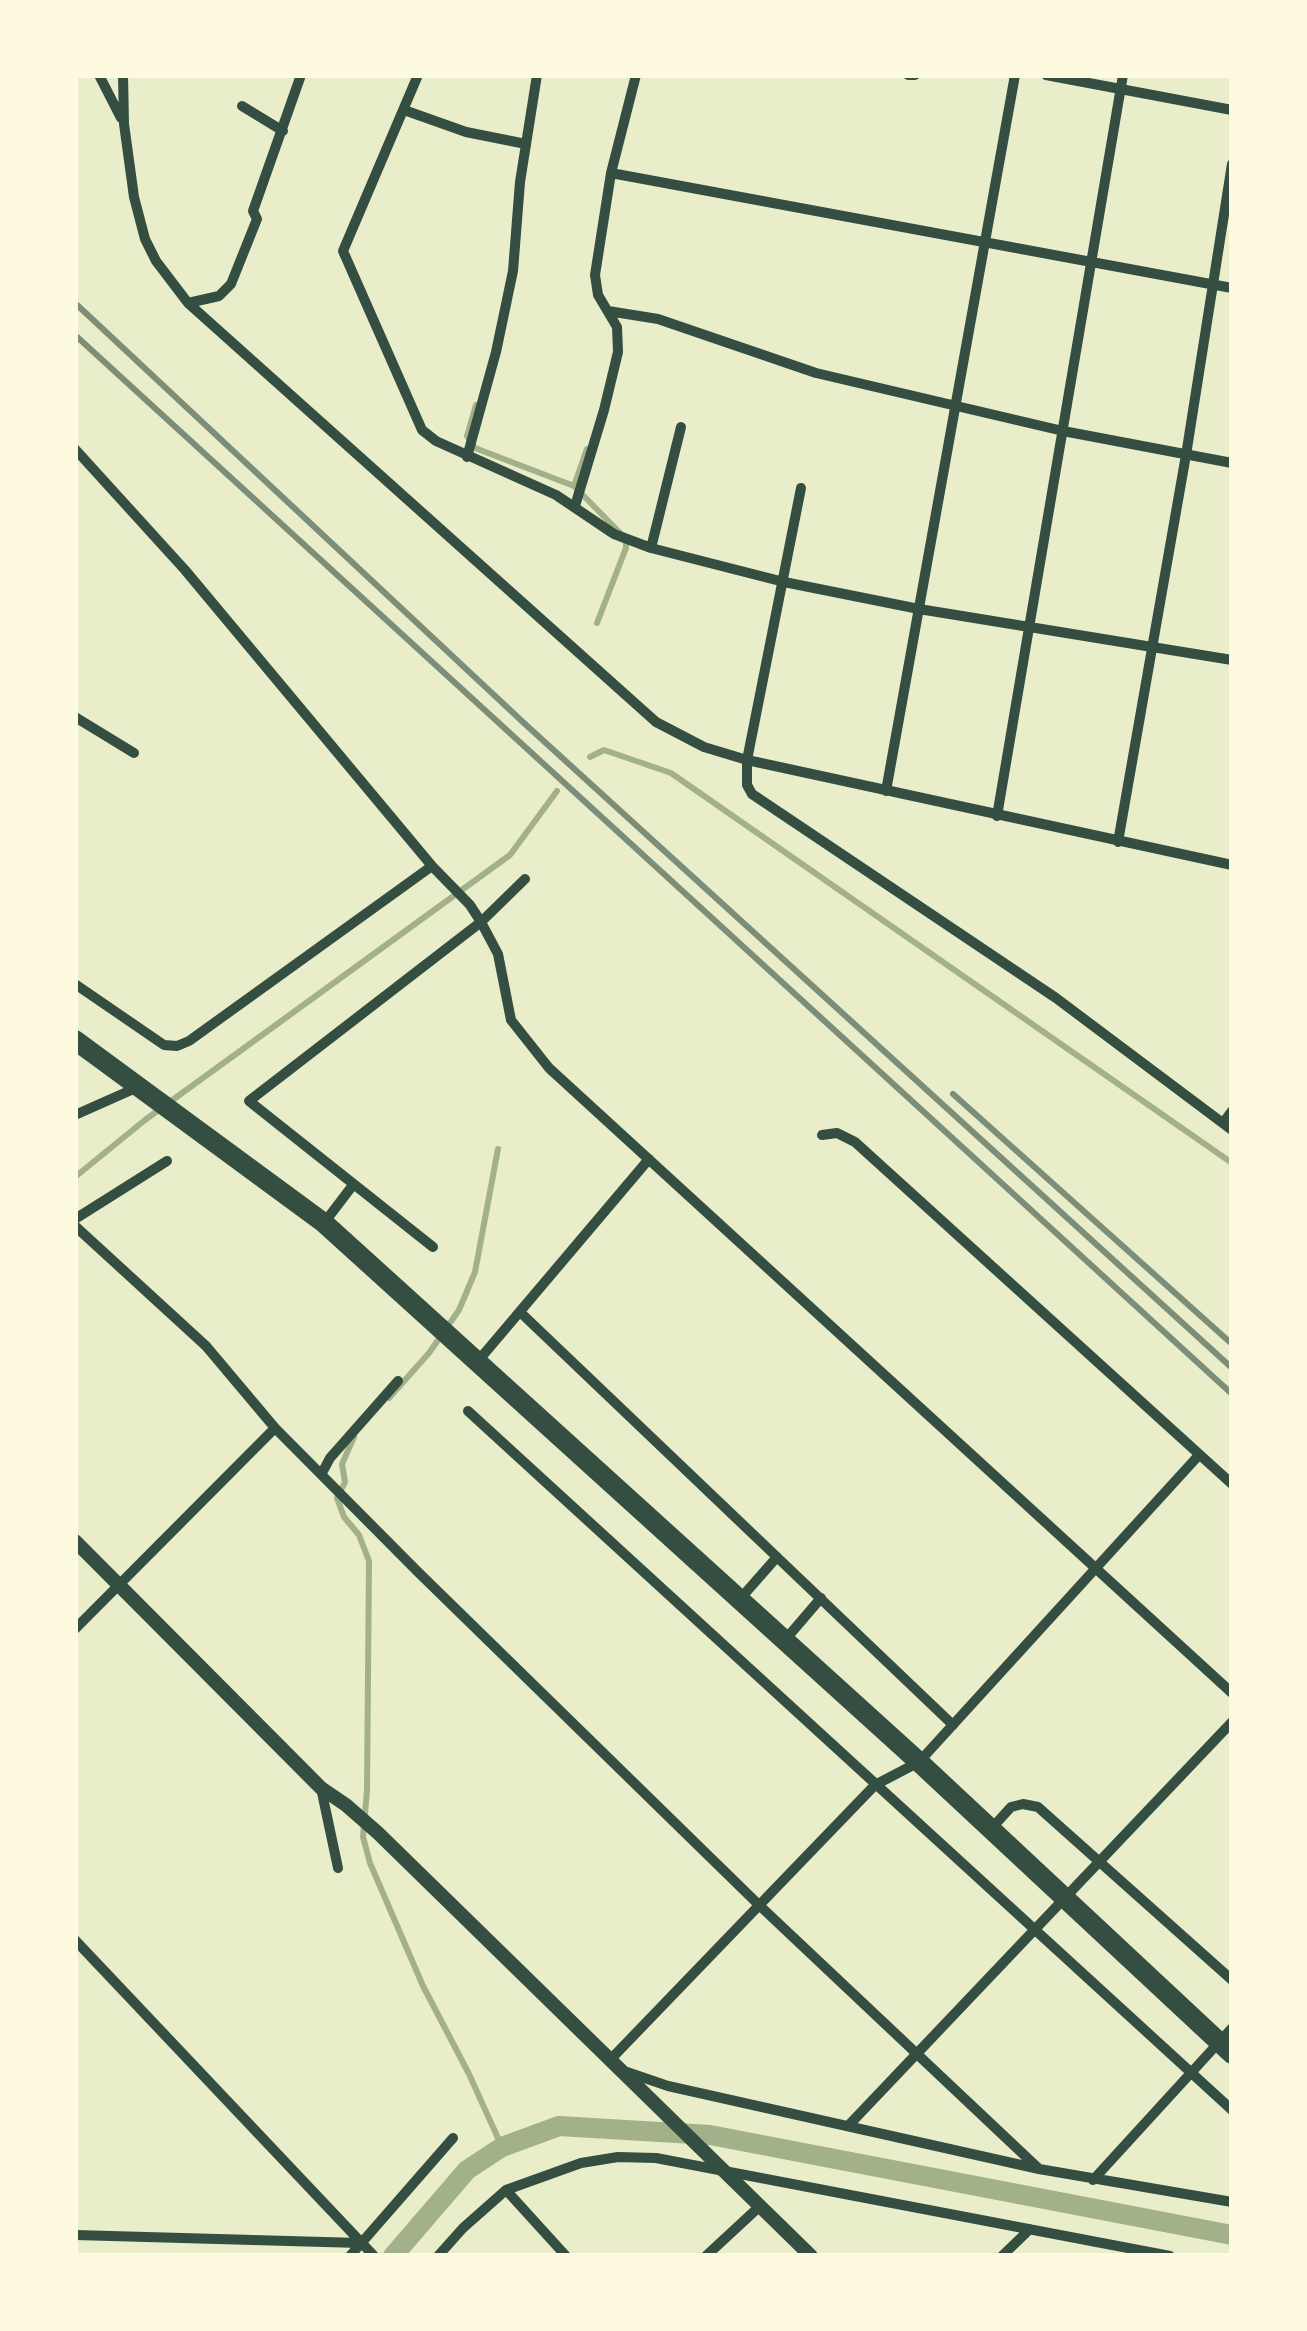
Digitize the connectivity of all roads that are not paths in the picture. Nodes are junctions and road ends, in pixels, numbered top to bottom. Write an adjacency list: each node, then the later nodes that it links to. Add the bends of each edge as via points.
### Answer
1 (99, 75): 14 (street)
2 (124, 75): 14 (street)
3 (301, 75): 15 (street)
4 (418, 75): 12 (street)
5 (537, 75): 16 (street)
6 (636, 75): 18 (street)
7 (1014, 75): 19 (street)
8 (1046, 75): 10 (street)
9 (1123, 75): 10 (street)
10 (1120, 89): 13 (street); 20 (street)
11 (242, 106): 15 (street)
12 (404, 110): 16 (street); 30 (street, via 343,251 422,430)
13 (1232, 110)
14 (124, 124): 23 (street, via 146,239)
15 (283, 130): 23 (street, via 231,284 219,296)
16 (526, 144): 30 (street, via 513,271)
17 (1232, 164): 21 (street)
18 (612, 173): 19 (street); 24 (street, via 595,275)
19 (984, 242): 20 (street); 25 (street)
20 (1091, 262): 21 (street); 27 (street)
21 (1213, 285): 22 (street); 29 (street)
22 (1232, 288)
23 (188, 303): 42 (street, via 656,722)
24 (608, 312): 25 (street, via 658,319 816,373); 33 (street, via 618,334 616,364)
25 (955, 406): 27 (street); 36 (street)
26 (681, 427): 34 (street)
27 (1062, 431): 29 (street); 37 (street)
28 (76, 451): 47 (street, via 185,570)
29 (1186, 455): 31 (street); 38 (street)
30 (468, 457): 33 (street)
31 (1232, 463)
32 (801, 488): 35 (street)
33 (575, 506): 34 (street, via 614,534)
34 (651, 548): 35 (street)
35 (784, 582): 36 (street); 42 (street)
36 (919, 609): 37 (street); 43 (street)
37 (1029, 628): 38 (street); 44 (street)
38 (1152, 648): 39 (street); 45 (street)
39 (1232, 660)
40 (75, 718): 41 (street)
41 (134, 753)
42 (747, 760): 43 (street); 55 (street, via 752,794 1056,998)
43 (886, 791): 44 (street)
44 (997, 816): 45 (street)
45 (1118, 842): 46 (street)
46 (1232, 864)
47 (432, 866): 49 (street); 50 (street, via 176,1046 164,1045)
48 (525, 879): 49 (street)
49 (481, 922): 58 (street, via 498,954 511,1020 549,1068); 59 (street, via 248,1104)
50 (75, 984)
51 (75, 1040): 52 (highway)
52 (146, 1091): 54 (street); 61 (highway)
53 (1232, 1110): 55 (street)
54 (75, 1115)
55 (1227, 1127)
56 (822, 1135): 68 (street, via 855,1142)
57 (167, 1160): 60 (street)
58 (650, 1160): 63 (street); 73 (street)
59 (353, 1185): 61 (street); 62 (street)
60 (75, 1222): 67 (street, via 206,1346)
61 (324, 1223): 64 (highway)
62 (433, 1246)
63 (520, 1312): 64 (street); 72 (street)
64 (477, 1362): 76 (highway)
65 (398, 1380): 69 (street)
66 (468, 1411): 83 (street)
67 (275, 1428): 69 (street); 74 (street)
68 (1199, 1455): 70 (street); 73 (street)
69 (322, 1473): 89 (street)
70 (1232, 1484)
71 (75, 1541): 74 (street)
72 (777, 1556): 75 (street); 76 (street)
73 (1096, 1568): 79 (street); 81 (street)
74 (120, 1585): 77 (street); 84 (street)
75 (820, 1598): 78 (street); 81 (street)
76 (740, 1599): 78 (highway)
77 (75, 1629)
78 (785, 1640): 82 (highway)
79 (1232, 1693)
80 (1232, 1722): 86 (street)
81 (954, 1725): 82 (street)
82 (919, 1762): 83 (street); 85 (highway)
83 (876, 1785): 89 (street); 90 (street)
84 (321, 1788): 87 (street); 95 (street, via 378,1834)
85 (991, 1830): 86 (street, via 1011,1806 1038,1807); 88 (highway)
86 (1100, 1861): 88 (street); 92 (street)
87 (338, 1868)
88 (1065, 1898): 90 (street); 93 (highway)
89 (759, 1905): 94 (street); 95 (street)
90 (1035, 1930): 94 (street); 96 (street)
91 (75, 1940): 108 (street)
92 (1232, 1980)
93 (1228, 2041): 96 (street)
94 (918, 2052): 98 (street); 100 (street)
95 (615, 2065): 98 (street, via 668,2086); 101 (street)
96 (1191, 2073): 97 (street); 102 (street)
97 (1232, 2110)
98 (848, 2126): 100 (street)
99 (453, 2138): 108 (street)
100 (1039, 2169): 102 (street)
101 (723, 2171): 103 (street, via 618,2157); 105 (street); 106 (street)
102 (1093, 2180): 104 (street)
103 (506, 2190): 112 (street); 113 (street)
104 (1232, 2202)
105 (760, 2206): 114 (street); 115 (street)
106 (1030, 2229): 109 (street); 116 (street)
107 (75, 2235): 108 (street)
108 (360, 2244): 110 (street); 111 (street)
109 (1110, 2244): 117 (street); 118 (street)
110 (373, 2255)
111 (350, 2256)
112 (438, 2256)
113 (566, 2256)
114 (706, 2256)
115 (811, 2256)
116 (1002, 2256)
117 (1122, 2256)
118 (1170, 2256)

